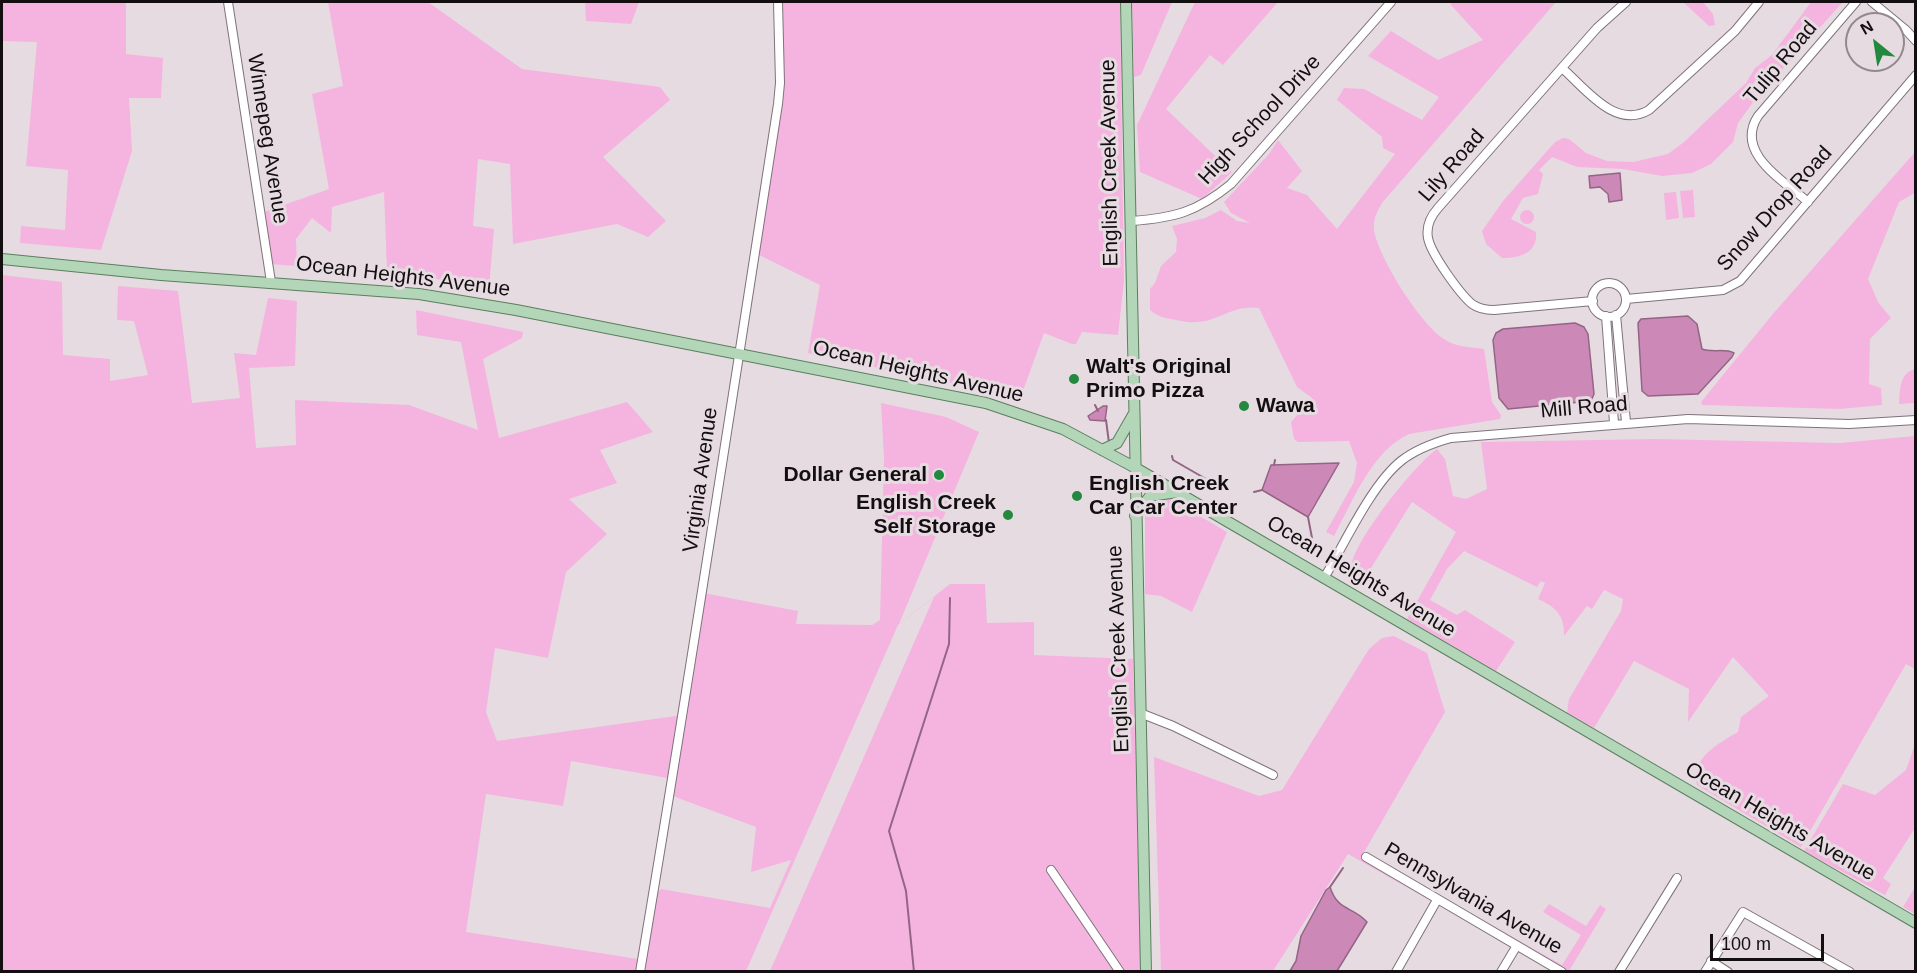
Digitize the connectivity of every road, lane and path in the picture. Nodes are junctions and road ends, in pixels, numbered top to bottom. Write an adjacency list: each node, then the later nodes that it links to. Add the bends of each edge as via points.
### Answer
1 (228, 2): 15 (street, Winnepeg Avenue)
2 (778, 2): 20 (street, Virginia Avenue, via 780,83)
3 (1126, 2): 13 (main road, English Creek Avenue)
4 (1391, 2): 13 (street, High School Drive, via 1225,189 1182,215)
5 (1626, 2): 10 (street, Lily Road)
6 (1759, 2): 10 (street, via 1736,31 1639,115 1630,117 1613,112)
7 (1856, 2): 12 (street, Tulip Road, via 1758,116 1751,131 1757,156)
8 (1872, 2): 9 (street)
9 (1916, 41)
10 (1562, 68): 17 (street, Lily Road, via 1434,213 1428,238 1464,295 1479,308)
11 (1916, 75): 12 (street, Snow Drop Road)
12 (1808, 202): 16 (street, Snow Drop Road, via 1732,286)
13 (1131, 221): 21 (main road, English Creek Avenue)
14 (2, 259): 15 (main road, Ocean Heights Avenue)
15 (271, 282): 20 (main road, Ocean Heights Avenue, via 419,294)
16 (1626, 299): 17 (street, via 1618,286 1608,283 1595,291); 18 (street)
17 (1593, 302): 19 (street, via 1597,311)
18 (1616, 315): 19 (street); 23 (street)
19 (1606, 316): 24 (street)
20 (737, 352): 25 (main road, Ocean Heights Avenue, via 986,403 1056,427); 39 (street, Virginia Avenue, via 700,606)
21 (1134, 415): 25 (main road, via 1117,443); 26 (main road, English Creek Avenue)
22 (1916, 420): 23 (street, Mill Road, via 1850,424 1719,418)
23 (1626, 422): 24 (street, Mill Road)
24 (1614, 423): 29 (street, Mill Road, via 1460,437 1429,445 1389,473)
25 (1102, 450): 26 (main road, Ocean Heights Avenue)
26 (1134, 467): 27 (main road, Ocean Heights Avenue); 28 (main road, English Creek Avenue)
27 (1176, 492): 28 (main road, via 1150,496); 29 (main road, Ocean Heights Avenue)
28 (1135, 516): 30 (main road, English Creek Avenue)
29 (1324, 578): 36 (main road, Ocean Heights Avenue)
30 (1140, 713): 31 (street); 41 (main road, English Creek Avenue)
31 (1273, 775)
32 (1366, 857): 35 (street, Pennsylvania Avenue)
33 (1051, 870): 40 (street)
34 (1677, 878): 45 (street)
35 (1437, 900): 37 (street, Pennsylvania Avenue); 42 (street)
36 (1916, 923)
37 (1516, 946): 43 (street); 44 (street, Pennsylvania Avenue)
38 (1711, 961): 46 (street); 47 (street); 48 (street, via 1743,912)
39 (640, 967)
40 (1120, 972)
41 (1146, 972)
42 (1396, 972)
43 (1501, 972)
44 (1562, 972)
45 (1619, 972)
46 (1705, 972)
47 (1728, 972)
48 (1850, 972)

